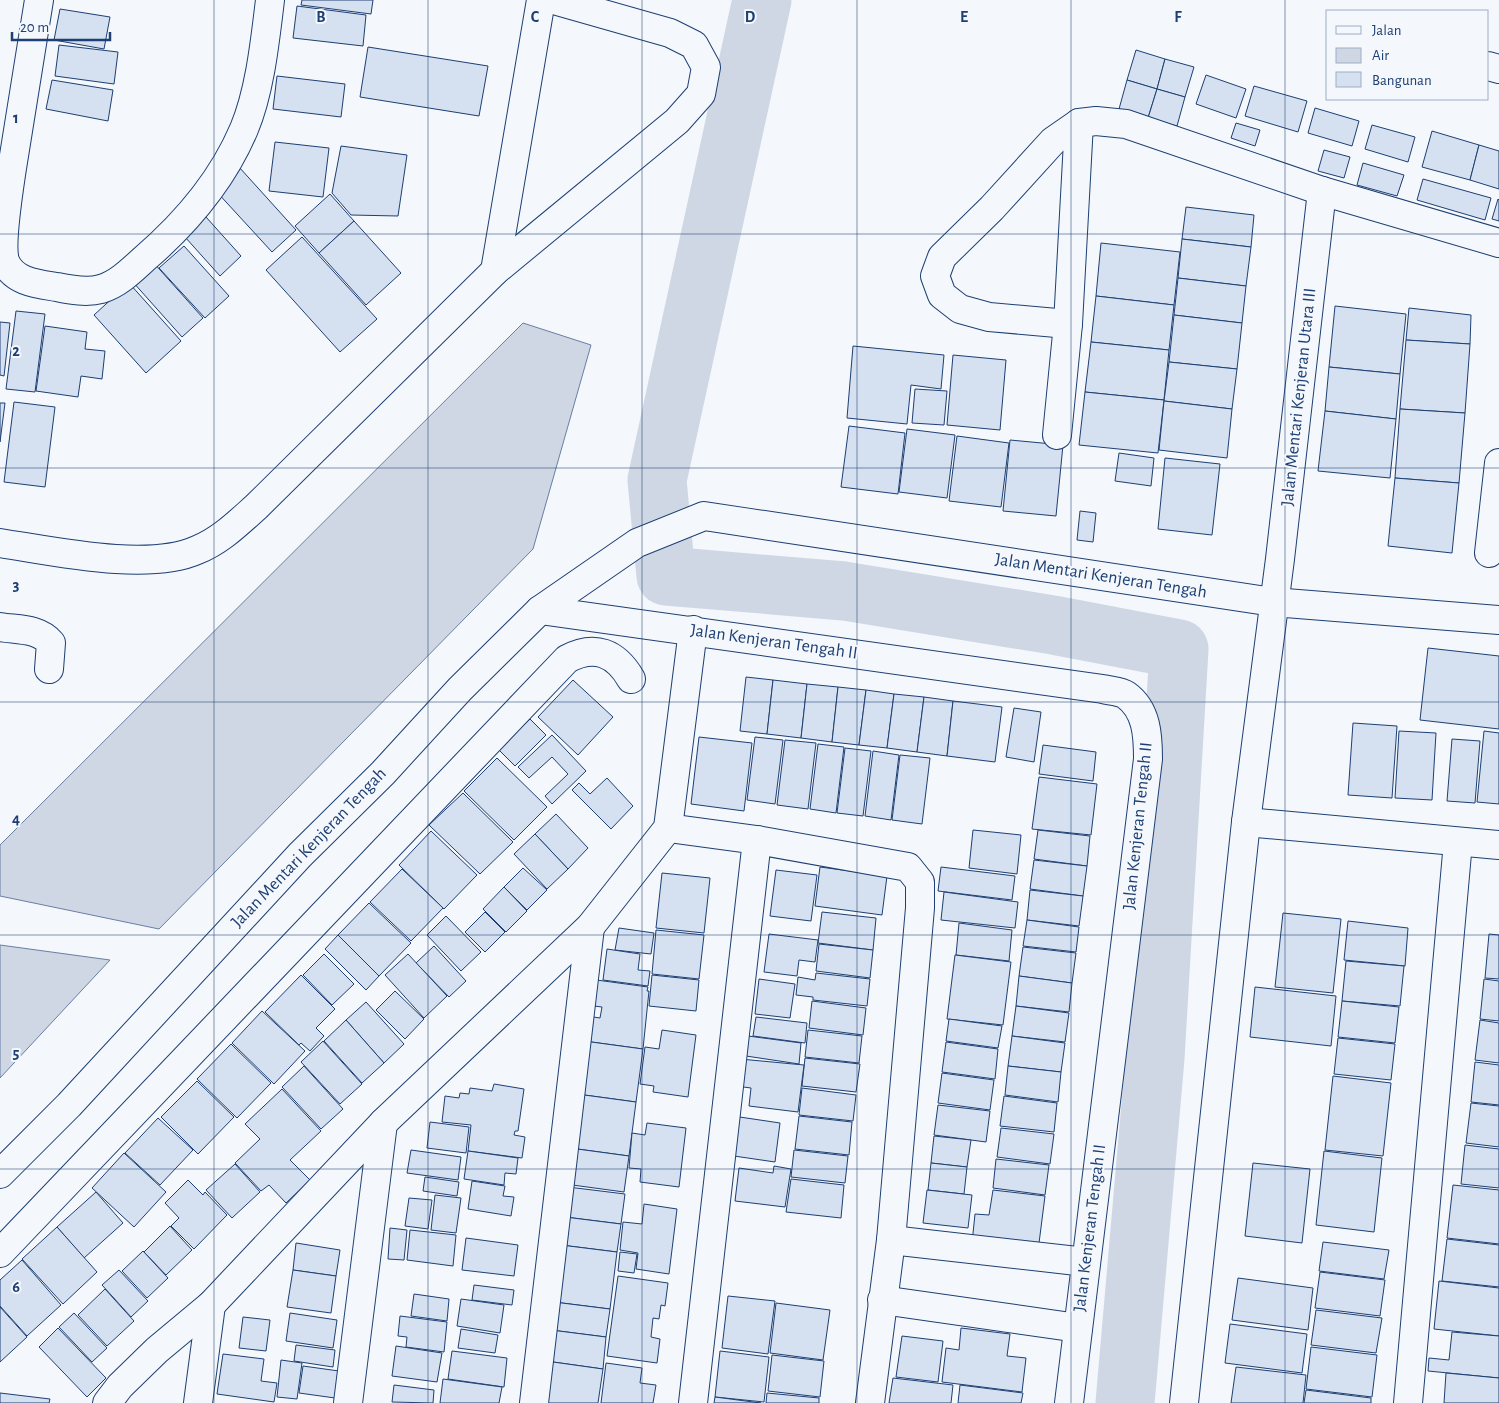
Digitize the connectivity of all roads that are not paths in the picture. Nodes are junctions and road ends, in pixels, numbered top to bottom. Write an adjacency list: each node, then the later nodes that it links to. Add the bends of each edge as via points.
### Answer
1 (39, 0): 2 (street, via 8,199 5,261 16,276 76,291 102,289 123,278 172,235 210,192 228,164 245,127 263,60)
2 (270, 0)
3 (541, 0): 8 (street)
4 (554, 0): 8 (street, via 670,33 694,45 706,67 701,94 677,122)
5 (1079, 123): 6 (street, via 1126,124); 9 (street); 9 (street, via 1053,141 942,258 935,276 942,295 960,309 989,317)
6 (1322, 192): 7 (street); 14 (street, Jalan Mentari Kenjeran Utara III)
7 (1499, 243)
8 (495, 271): 12 (street, via 256,508 225,534 196,551 159,559 113,558)
9 (1068, 324): 10 (street)
10 (1057, 435)
11 (1499, 463): 13 (street)
12 (0, 543)
13 (1489, 553)
14 (1274, 602): 15 (street, Jalan Mentari Kenjeran Tengah, via 704,516 637,543); 16 (street, Jalan Mentari Kenjeran Tengah); 21 (street, Jalan Mentari Kenjeran Utara III)
15 (540, 610): 18 (street, Jalan Kenjeran Tengah II); 28 (street, Jalan Mentari Kenjeran Tengah, via 268,889 69,1105)
16 (1499, 620)
17 (0, 627): 19 (street, via 36,632 45,637 51,644)
18 (693, 630): 22 (street); 31 (street, Jalan Kenjeran Tengah II, via 1103,689 1125,694 1140,710 1148,737 1148,759)
19 (49, 669)
20 (630, 679): 30 (street, via 622,664 606,654 587,651 567,660)
21 (1246, 822): 24 (street); 42 (street, Jalan Mentari Kenjeran Utara III)
22 (668, 828): 23 (street); 26 (street)
23 (757, 840): 29 (street, via 908,867 920,882 920,917); 39 (street)
24 (1458, 842): 25 (street); 43 (street)
25 (1499, 846)
26 (590, 927): 27 (street); 38 (street)
27 (383, 1123): 33 (street); 37 (street)
28 (0, 1174)
29 (891, 1240): 31 (street); 32 (street)
30 (0, 1253)
31 (1086, 1262): 34 (street, Jalan Kenjeran Tengah II)
32 (882, 1300): 34 (street); 40 (street)
33 (211, 1305): 35 (street, via 157,1350); 36 (street)
34 (1078, 1328): 41 (street, Jalan Kenjeran Tengah II)
35 (107, 1403)
36 (198, 1403)
37 (348, 1403)
38 (534, 1403)
39 (693, 1403)
40 (870, 1403)
41 (1069, 1403)
42 (1184, 1403)
43 (1408, 1403)

